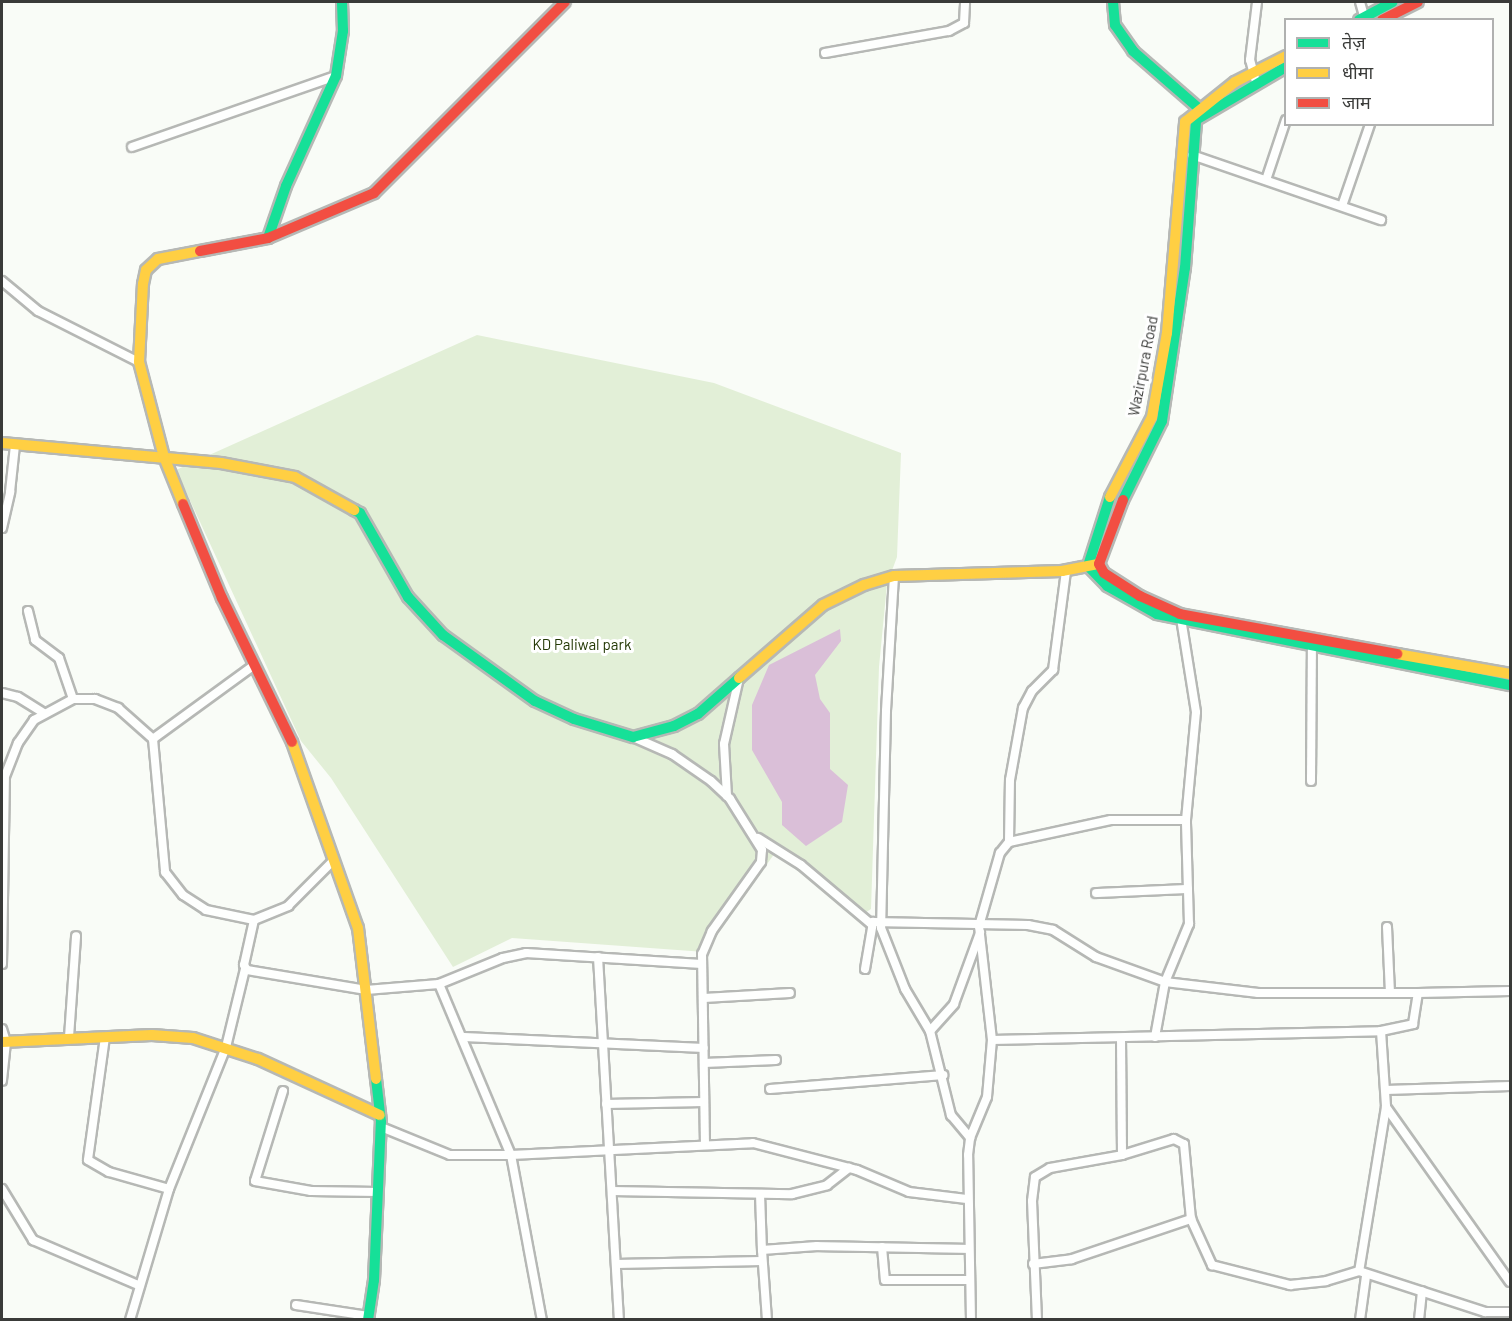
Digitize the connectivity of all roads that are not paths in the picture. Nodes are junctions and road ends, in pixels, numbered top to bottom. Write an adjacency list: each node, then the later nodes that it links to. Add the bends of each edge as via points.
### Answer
1 (342, 2): 14 (main road, via 343,31)
2 (565, 2): 24 (main road, via 386,183 359,201)
3 (965, 2): 11 (street, via 964,23 949,31)
4 (1113, 2): 16 (main road, via 1115,26 1133,51)
5 (1257, 2): 15 (street, via 1251,54)
6 (1360, 2): 9 (street)
7 (1418, 2): 8 (main road)
8 (1386, 9): 10 (main road)
9 (1363, 18)
10 (1365, 18)
11 (825, 53)
12 (1284, 58): 15 (main road, Wazirpura Road)
13 (1284, 69): 15 (main road, Wazirpura Road)
14 (336, 76): 19 (street); 24 (main road, via 286,186)
15 (1254, 78): 16 (main road, Wazirpura Road)
16 (1201, 111): 20 (main road, Wazirpura Road, via 1193,130); 31 (main road, Wazirpura Road, via 1189,116 1184,129 1167,333 1152,417 1115,484 1092,544)
17 (1284, 126): 21 (street)
18 (1369, 126): 22 (street)
19 (132, 147)
20 (1192, 155): 21 (street); 31 (main road, Wazirpura Road, via 1185,268 1162,421 1132,475)
21 (1266, 180): 22 (street)
22 (1342, 206): 23 (street)
23 (1381, 220)
24 (268, 238): 26 (main road, via 151,263 143,284)
25 (2, 281): 26 (street, via 38,312)
26 (139, 362): 29 (main road)
27 (2, 443): 28 (main road)
28 (15, 445): 29 (main road); 30 (street)
29 (164, 457): 37 (main road); 44 (main road, via 295,477 331,495 360,513 408,597 443,635 535,701 574,719)
30 (2, 528)
31 (1093, 565): 32 (main road); 35 (main road)
32 (1066, 571): 33 (main road); 51 (street, via 1053,670 1032,691 1023,708 1010,780)
33 (894, 576): 39 (main road, via 823,605); 56 (street)
34 (28, 610): 42 (street, via 35,640 59,658)
35 (1181, 618): 36 (main road); 49 (street, via 1196,712)
36 (1312, 643): 38 (main road); 40 (main road); 46 (street)
37 (253, 666): 45 (street); 52 (main road, via 299,757)
38 (1510, 674)
39 (739, 676): 44 (main road, via 698,714 674,726); 48 (street, via 724,744)
40 (1510, 685)
41 (2, 693): 43 (street, via 18,697)
42 (73, 699): 43 (street); 45 (street, via 94,699 118,708)
43 (44, 713): 47 (street, via 22,737)
44 (633, 737): 48 (street, via 672,754)
45 (153, 739): 55 (street, via 165,872 170,882 206,910)
46 (1311, 781)
47 (3, 782): 63 (street)
48 (728, 796): 50 (street)
49 (1186, 820): 51 (street, via 1111,820); 53 (street)
50 (757, 837): 57 (street, via 801,866); 62 (street, via 761,862 712,931)
51 (1009, 842): 59 (street, via 1000,853 987,889)
52 (334, 860): 55 (street, via 288,906); 68 (main road, via 358,928)
53 (1188, 890): 54 (street); 66 (street, via 1188,931)
54 (1096, 893)
55 (254, 920): 64 (street)
56 (881, 922): 57 (street); 59 (street); 75 (street, via 898,973)
57 (871, 924): 65 (street)
58 (1387, 927): 71 (street)
59 (980, 929): 66 (street, via 1045,927 1106,962); 75 (street, via 954,1004); 81 (street)
60 (76, 936): 77 (street)
61 (598, 957): 62 (street); 67 (street, via 518,955); 84 (street)
62 (702, 963): 73 (street)
63 (2, 964)
64 (245, 969): 68 (street); 85 (street)
65 (865, 969)
66 (1165, 982): 71 (street, via 1248,992); 80 (street)
67 (440, 984): 68 (street); 79 (street)
68 (366, 990): 98 (main road)
69 (1510, 991): 72 (street)
70 (790, 993): 73 (street)
71 (1390, 993): 72 (street)
72 (1418, 993): 76 (street, via 1413,1024)
73 (704, 998): 86 (street)
74 (2, 1029): 83 (street)
75 (930, 1031): 89 (street)
76 (1381, 1031): 80 (street); 93 (street)
77 (69, 1037): 78 (main road); 83 (main road)
78 (105, 1037): 85 (main road, via 169,1035); 106 (street, via 88,1160 109,1172)
79 (464, 1037): 84 (street); 102 (street)
80 (1155, 1037): 82 (street)
81 (992, 1040): 82 (street); 99 (street, via 987,1097)
82 (1121, 1040): 103 (street)
83 (4, 1042): 90 (street)
84 (601, 1045): 86 (street); 96 (street)
85 (226, 1047): 98 (main road); 106 (street)
86 (704, 1048): 88 (street)
87 (776, 1060): 88 (street)
88 (704, 1063): 95 (street)
89 (943, 1075): 92 (street); 99 (street, via 954,1120)
90 (2, 1081)
91 (1510, 1086): 93 (street)
92 (770, 1089)
93 (1386, 1090): 97 (street)
94 (283, 1091): 108 (street, via 255,1181 311,1191)
95 (704, 1102): 96 (street); 100 (street)
96 (606, 1104): 101 (street)
97 (1386, 1107): 118 (street); 120 (street)
98 (381, 1121): 102 (street, via 450,1155); 108 (main road)
99 (970, 1138): 110 (street)
100 (705, 1143): 101 (street); 104 (street, via 760,1144)
101 (608, 1148): 102 (street); 107 (street)
102 (511, 1155): 127 (street)
103 (1122, 1155): 111 (street, via 1181,1140 1188,1163); 117 (street, via 1050,1168 1035,1177)
104 (849, 1168): 109 (street, via 813,1190); 110 (street, via 909,1192)
105 (2, 1189): 121 (street, via 33,1240)
106 (169, 1189): 121 (street)
107 (612, 1191): 109 (street); 116 (street)
108 (378, 1192): 125 (main road, via 375,1280)
109 (760, 1194): 114 (street)
110 (967, 1198): 113 (street)
111 (1191, 1219): 117 (street, via 1072,1259); 118 (street, via 1215,1266 1290,1285)
112 (882, 1247): 113 (street); 114 (street); 119 (street, via 885,1280)
113 (968, 1249): 119 (street)
114 (762, 1250): 115 (street)
115 (762, 1262): 116 (street); 129 (street)
116 (616, 1264): 128 (street)
117 (1033, 1264): 131 (street)
118 (1362, 1273): 122 (street); 132 (street)
119 (969, 1280): 130 (street)
120 (1510, 1282)
121 (138, 1285): 126 (street)
122 (1422, 1291): 124 (street, via 1485,1312); 133 (street)
123 (296, 1305): 125 (street)
124 (1510, 1312)
125 (368, 1318)
126 (130, 1320)
127 (542, 1320)
128 (619, 1320)
129 (767, 1320)
130 (971, 1320)
131 (1037, 1320)
132 (1360, 1320)
133 (1419, 1320)

